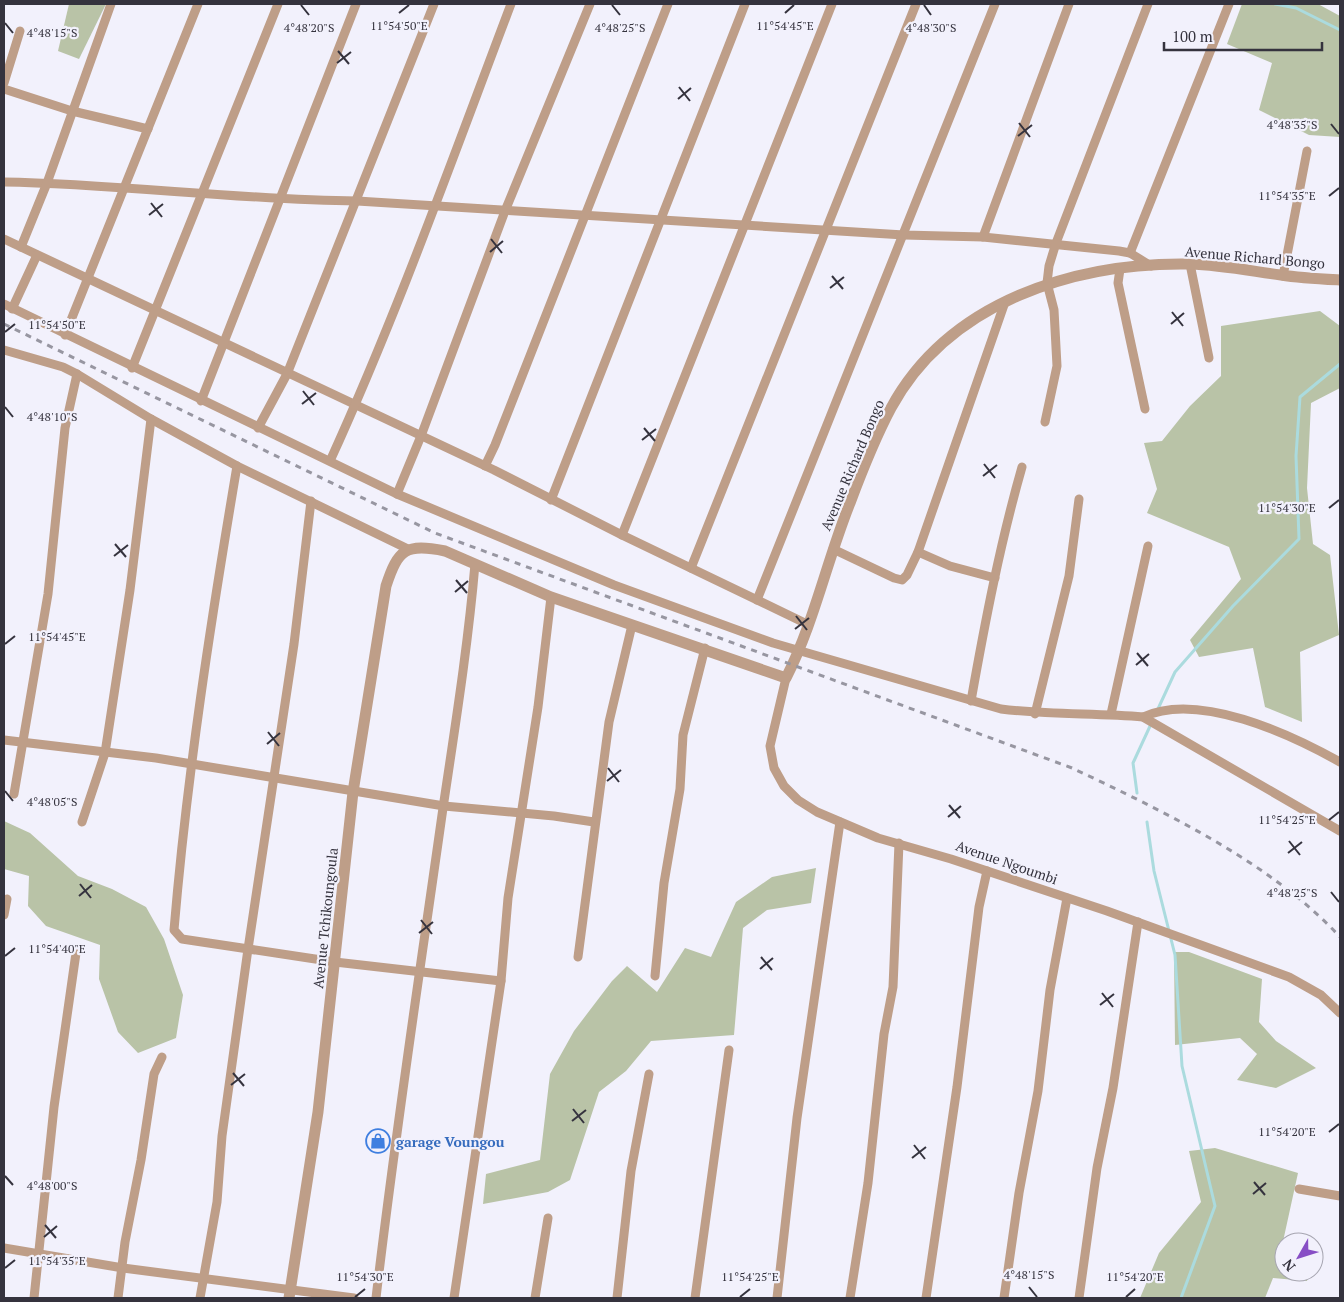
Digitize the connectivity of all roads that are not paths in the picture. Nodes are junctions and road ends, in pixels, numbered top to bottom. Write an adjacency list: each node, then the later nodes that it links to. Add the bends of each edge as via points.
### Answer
1 (111, 4): 19 (street)
2 (198, 4): 20 (street)
3 (278, 4): 25 (street)
4 (356, 4): 26 (street)
5 (434, 4): 27 (street)
6 (511, 4): 28 (street)
7 (590, 4): 29 (street)
8 (668, 4): 30 (street)
9 (745, 4): 31 (street)
10 (832, 4): 32 (street)
11 (916, 4): 33 (street)
12 (995, 4): 34 (street)
13 (1069, 4): 35 (street)
14 (1148, 4): 37 (street)
15 (1229, 4): 39 (street)
16 (20, 31): 17 (street)
17 (4, 83)
18 (4, 89): 19 (street)
19 (72, 111): 20 (street); 23 (street)
20 (148, 129): 24 (street)
21 (1307, 151): 44 (street)
22 (4, 182): 23 (street)
23 (47, 183): 24 (street); 38 (street)
24 (125, 189): 25 (street); 45 (street)
25 (201, 195): 26 (street); 50 (street)
26 (280, 200): 27 (street); 52 (street)
27 (357, 201): 28 (street); 57 (street)
28 (434, 206): 29 (street); 59 (street)
29 (505, 212): 30 (street); 64 (street)
30 (586, 215): 31 (street); 67 (street)
31 (661, 219): 32 (street); 70 (street)
32 (745, 225): 33 (street); 73 (street)
33 (825, 229): 34 (street); 79 (street)
34 (904, 235): 35 (street); 82 (street)
35 (983, 237): 37 (street)
36 (4, 239): 38 (street)
37 (1056, 243): 39 (street); 47 (street)
38 (21, 248): 40 (street)
39 (1130, 253): 42 (street)
40 (37, 255): 45 (street); 49 (street)
41 (1190, 264): 42 (street, Avenue Richard Bongo); 44 (street, Avenue Richard Bongo); 54 (street)
42 (1151, 266): 43 (street, Avenue Richard Bongo)
43 (1120, 269): 47 (street, Avenue Richard Bongo); 60 (street, via 1118,283)
44 (1283, 276): 46 (street, Avenue Richard Bongo)
45 (88, 279): 50 (street); 51 (street)
46 (1340, 280)
47 (1047, 283): 48 (street, Avenue Richard Bongo); 62 (street, via 1054,310 1057,366)
48 (1005, 302): 76 (street, Avenue Richard Bongo, via 953,334 920,368 892,407); 77 (street)
49 (8, 307): 51 (street)
50 (155, 311): 52 (street); 55 (street)
51 (65, 335): 55 (street)
52 (223, 343): 57 (street); 58 (street)
53 (4, 350): 56 (street)
54 (1209, 358)
55 (132, 368): 58 (street)
56 (77, 374): 61 (street); 94 (street, via 65,428 48,594)
57 (287, 374): 59 (street); 63 (street)
58 (201, 401): 63 (street)
59 (355, 404): 64 (street); 65 (street)
60 (1145, 409)
61 (151, 419): 66 (street); 95 (street, via 130,590)
62 (1044, 422)
63 (258, 428): 65 (street)
64 (421, 436): 67 (street); 69 (street)
65 (330, 462): 69 (street)
66 (237, 466): 72 (street); 97 (street, via 211,621)
67 (484, 466): 70 (street)
68 (1022, 467): 80 (street)
69 (397, 494): 86 (street, via 614,585)
70 (551, 500): 73 (street)
71 (1079, 500): 90 (street, via 1069,576)
72 (311, 501): 75 (street); 98 (street)
73 (622, 536): 79 (street)
74 (1148, 546): 91 (street)
75 (408, 549): 78 (street, via 426,547 445,551); 99 (street, Avenue Tchikoungoula, via 392,565 386,586)
76 (833, 549): 77 (street, via 902,580 908,575); 83 (street, Avenue Richard Bongo)
77 (918, 552): 80 (street, via 950,566)
78 (476, 564): 81 (street); 101 (street)
79 (692, 568): 82 (street)
80 (994, 578): 89 (street)
81 (551, 597): 84 (street); 102 (street, via 538,707)
82 (757, 600): 83 (street)
83 (807, 624): 86 (street, Avenue Richard Bongo)
84 (632, 625): 85 (street); 104 (street, via 609,722)
85 (705, 648): 88 (street); 118 (street, via 683,735 680,789 664,883)
86 (798, 650): 87 (street, Avenue Richard Bongo); 89 (street)
87 (793, 664): 88 (street, Avenue Ngoumbi)
88 (786, 678): 105 (street, Avenue Ngoumbi, via 772,731 770,746 774,768 784,786 798,800)
89 (971, 701): 90 (street)
90 (1036, 714): 91 (street)
91 (1111, 714): 92 (street)
92 (1143, 717): 96 (street, via 1171,708 1242,717); 106 (street)
93 (4, 740): 94 (street)
94 (21, 742): 95 (street); 100 (street)
95 (105, 753): 97 (street); 103 (street)
96 (1340, 762)
97 (193, 764): 98 (street); 113 (street, via 181,843 174,930 182,939)
98 (275, 779): 99 (street); 113 (street)
99 (353, 792): 101 (street); 116 (street, Avenue Tchikoungoula)
100 (14, 794)
101 (444, 806): 102 (street); 117 (street)
102 (520, 813): 104 (street); 119 (street)
103 (82, 822)
104 (594, 822): 115 (street)
105 (840, 822): 107 (street, Avenue Ngoumbi); 141 (street, via 798,1118)
106 (1340, 831)
107 (899, 843): 108 (street, Avenue Ngoumbi); 142 (street, via 893,987)
108 (987, 871): 109 (street, Avenue Ngoumbi); 143 (street, via 979,907 957,1088)
109 (1067, 898): 112 (street, Avenue Ngoumbi); 144 (street)
110 (7, 899): 111 (street)
111 (4, 915)
112 (1138, 922): 120 (street, Avenue Ngoumbi, via 1289,977 1321,995); 145 (street)
113 (248, 948): 116 (street); 130 (street, via 222,1136 218,1202)
114 (76, 953): 128 (street, via 54,1107)
115 (578, 957)
116 (335, 962): 117 (street); 131 (street, Avenue Tchikoungoula, via 318,1112)
117 (421, 972): 119 (street); 136 (street, via 396,1128)
118 (655, 976)
119 (501, 981): 137 (street)
120 (1340, 1013)
121 (730, 1050): 140 (street)
122 (162, 1057): 129 (street, via 154,1074 124,1242)
123 (649, 1074): 139 (street, via 631,1171)
124 (1299, 1188): 125 (street)
125 (1340, 1196)
126 (548, 1218): 138 (street)
127 (4, 1248): 128 (street)
128 (40, 1254): 129 (street); 132 (street)
129 (123, 1268): 130 (street); 133 (street)
130 (202, 1277): 131 (street); 134 (street)
131 (289, 1294): 135 (street)
132 (34, 1298)
133 (118, 1298)
134 (200, 1298)
135 (354, 1298)
136 (376, 1298)
137 (454, 1298)
138 (535, 1298)
139 (617, 1298)
140 (696, 1298)
141 (777, 1298)
142 (850, 1298)
143 (926, 1298)
144 (1004, 1298)
145 (1079, 1298)

